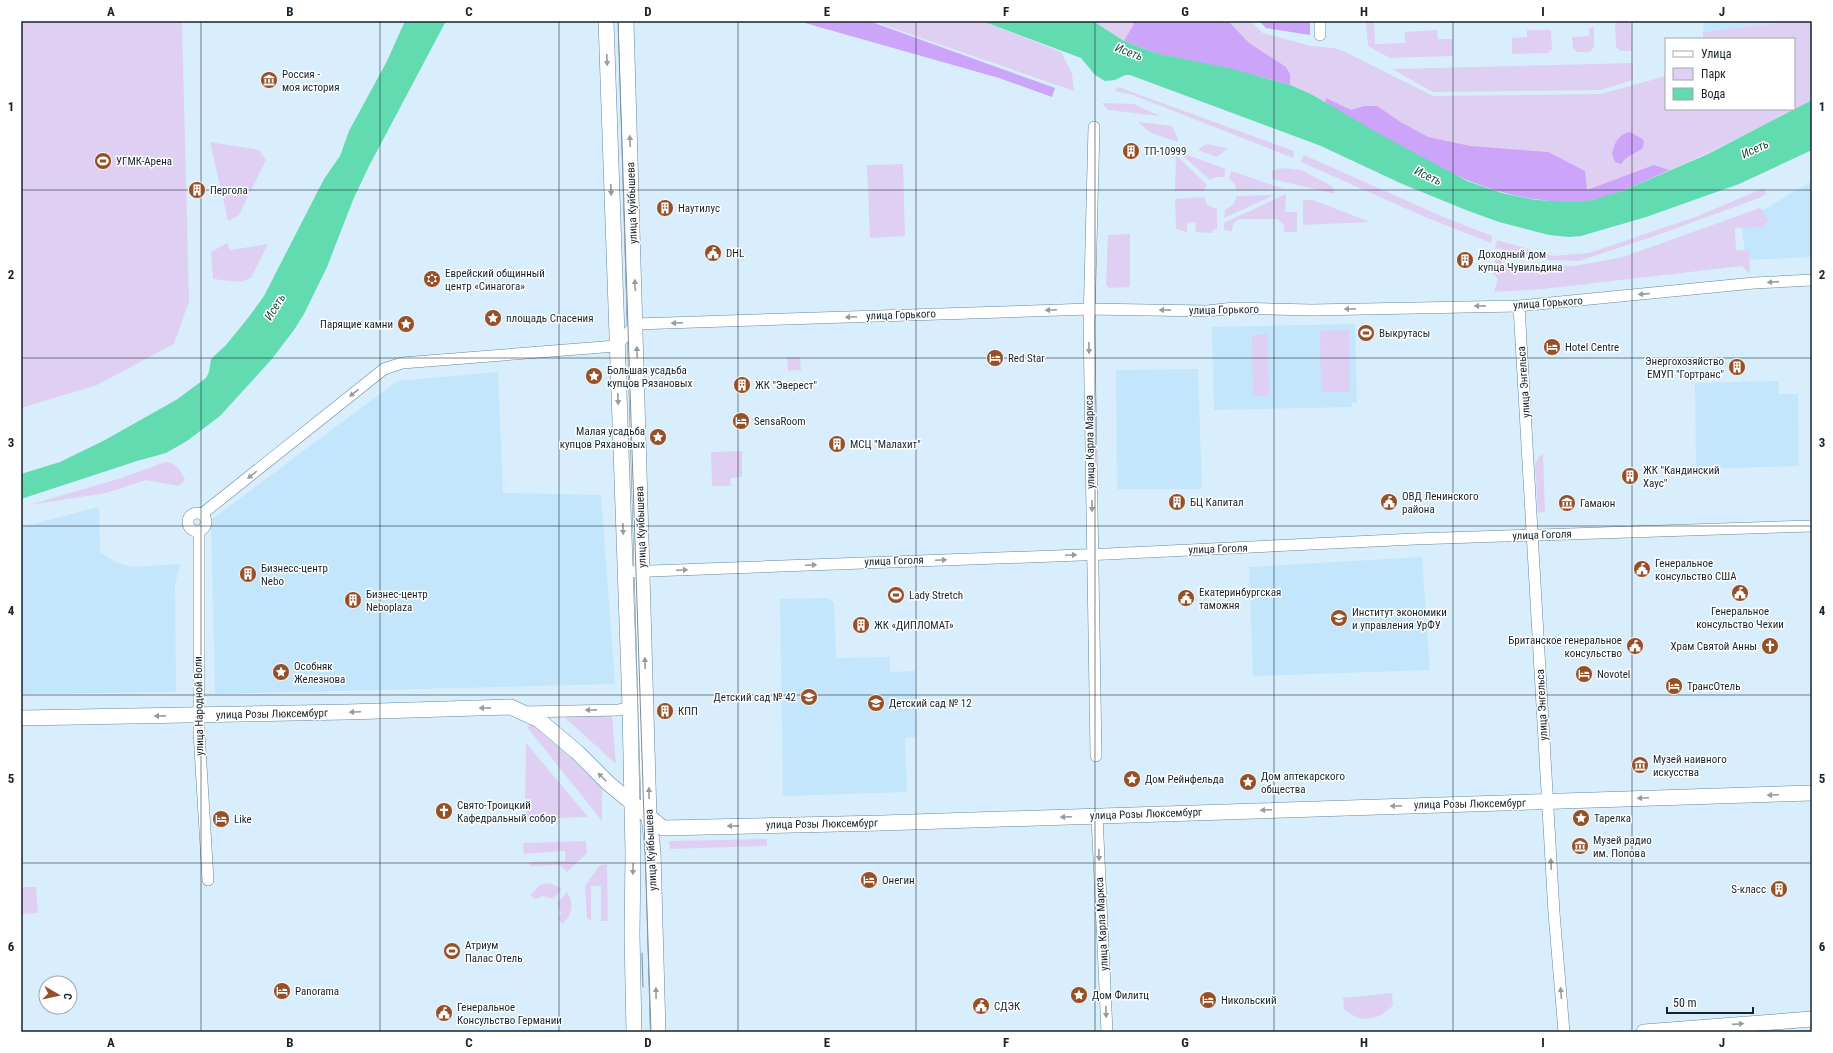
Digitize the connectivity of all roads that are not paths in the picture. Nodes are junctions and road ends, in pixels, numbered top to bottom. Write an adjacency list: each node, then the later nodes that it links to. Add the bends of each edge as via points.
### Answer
1 (606, 21): 10 (main road, улица Куйбышева, one-way to 10)
2 (626, 21): 9 (main road, улица Куйбышева, one-way to 2)
3 (1320, 21): 4 (street)
4 (1320, 35)
5 (1094, 128): 8 (street, улица Карла Маркса)
6 (1812, 280): 7 (street, улица Горького, one-way to 7, via 1754,283)
7 (1519, 306): 8 (street, улица Горького, one-way to 8, via 1312,310 1234,308 1207,311); 12 (street, улица Энгельса)
8 (1090, 309): 9 (street, улица Горького, one-way to 9); 13 (street, улица Карла Маркса, one-way to 13, via 1088,324)
9 (636, 324): 10 (street); 14 (main road, улица Куйбышева, one-way to 9)
10 (616, 346): 15 (main road, улица Куйбышева, one-way to 15); 18 (street, улица Народной Воли, one-way to 18, via 402,363 384,369 202,514 206,522 204,528 199,531)
11 (1812, 526): 12 (street, улица Гоголя)
12 (1531, 535): 13 (street, улица Гоголя); 23 (street, улица Энгельса)
13 (1092, 554): 14 (street, улица Гоголя, one-way to 13); 20 (street, улица Карла Маркса)
14 (643, 571): 15 (street, улица Гоголя); 24 (main road, улица Куйбышева, one-way to 14)
15 (624, 572): 16 (main road, улица Куйбышева)
16 (630, 707): 17 (street, улица Розы Люксембург, one-way to 17, via 618,710); 22 (main road, улица Куйбышева)
17 (523, 712): 18 (main road, улица Розы Люксембург, one-way to 18, via 511,707); 22 (main road, улица Розы Люксембург, one-way to 17, via 539,720)
18 (199, 715): 19 (main road, улица Розы Люксембург, one-way to 19); 28 (street, улица Народной Воли)
19 (21, 718)
20 (1096, 756)
21 (1812, 793): 23 (main road, улица Розы Люксембург, one-way to 23)
22 (632, 802): 24 (main road, улица Розы Люксембург); 27 (main road, улица Куйбышева)
23 (1547, 802): 25 (main road, улица Розы Люксембург, one-way to 25); 33 (street, улица Энгельса, one-way to 23)
24 (649, 816): 26 (main road, улица Розы Люксембург)
25 (1097, 816): 26 (main road, улица Розы Люксембург, one-way to 26); 32 (street, улица Карла Маркса, one-way to 32)
26 (657, 831): 27 (main road, via 639,840); 31 (main road, улица Куйбышева, one-way to 26)
27 (633, 848): 30 (main road, улица Куйбышева, one-way to 30)
28 (208, 880)
29 (1812, 1018): 34 (main road, one-way to 29)
30 (634, 1032)
31 (658, 1032)
32 (1107, 1032)
33 (1564, 1032)
34 (1644, 1032)

